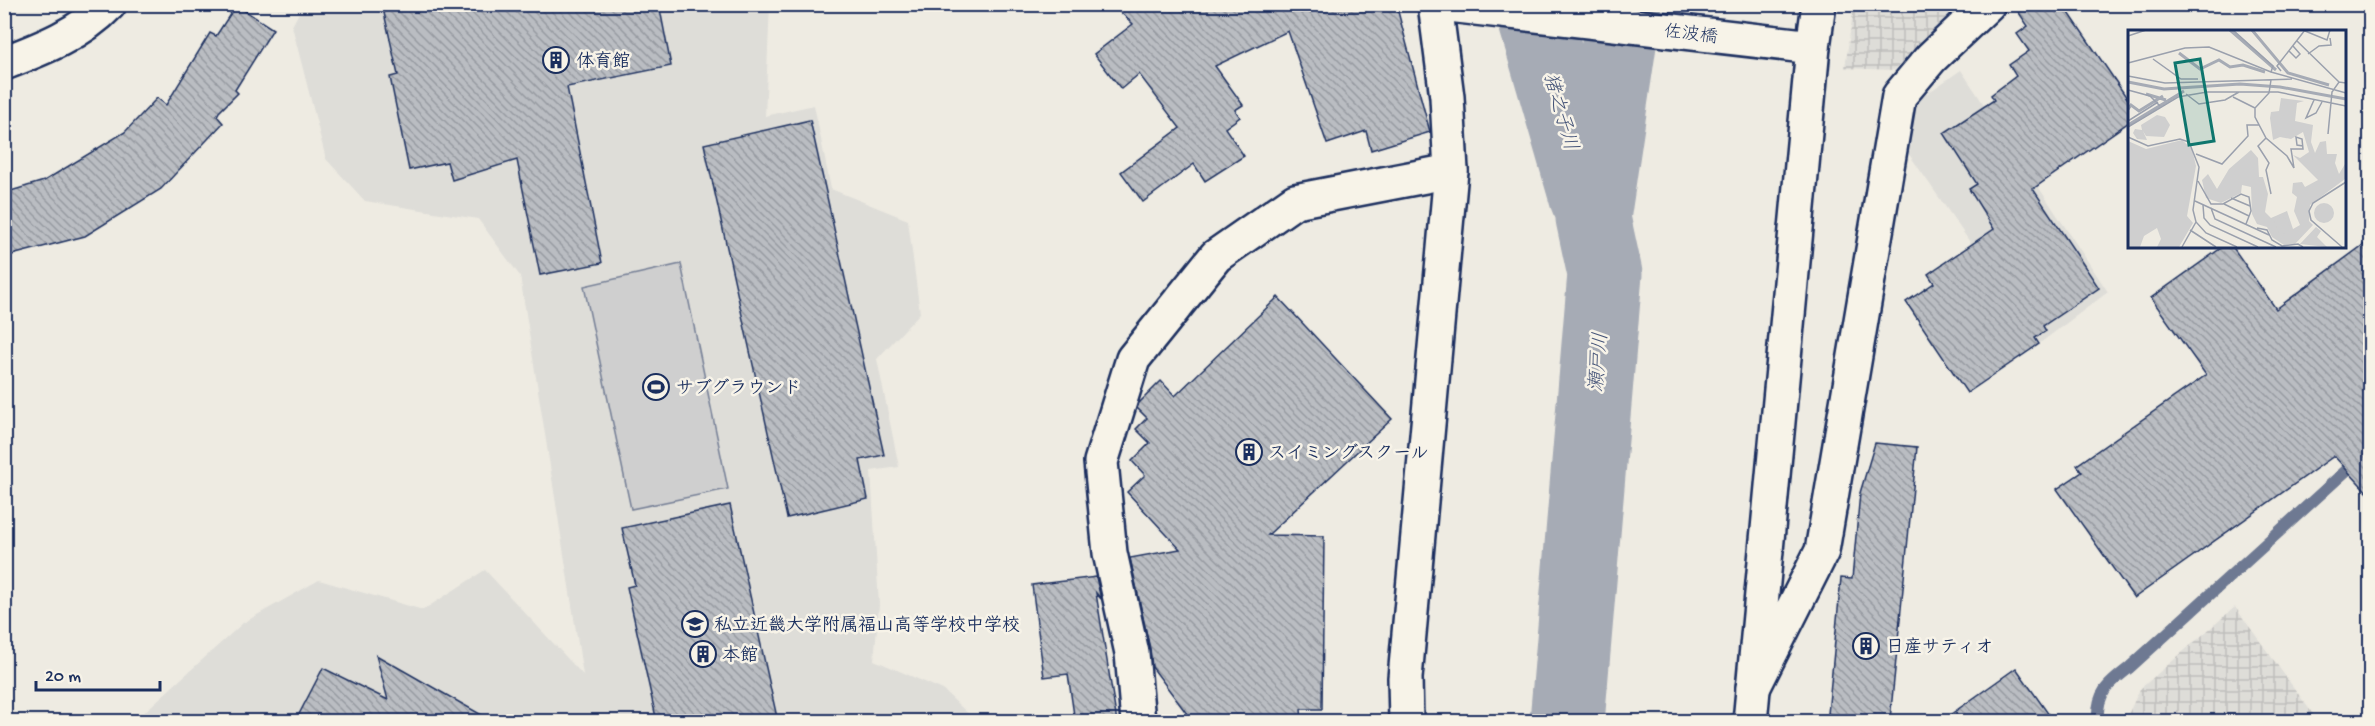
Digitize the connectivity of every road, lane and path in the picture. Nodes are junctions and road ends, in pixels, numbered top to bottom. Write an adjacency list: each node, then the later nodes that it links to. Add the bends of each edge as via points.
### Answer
1 (109, 4): 6 (street, via 100,14 48,46)
2 (1820, 4): 5 (street)
3 (1988, 4): 8 (street, via 1931,58 1899,96 1822,552)
4 (1445, 5): 5 (street, 佐波橋); 7 (street)
5 (1813, 47): 8 (street)
6 (4, 63)
7 (1451, 171): 9 (street, via 1295,201 1216,256 1133,358 1101,462 1110,553 1132,653); 10 (street, via 1405,678)
8 (1751, 706)
9 (1138, 722)
10 (1406, 722)

